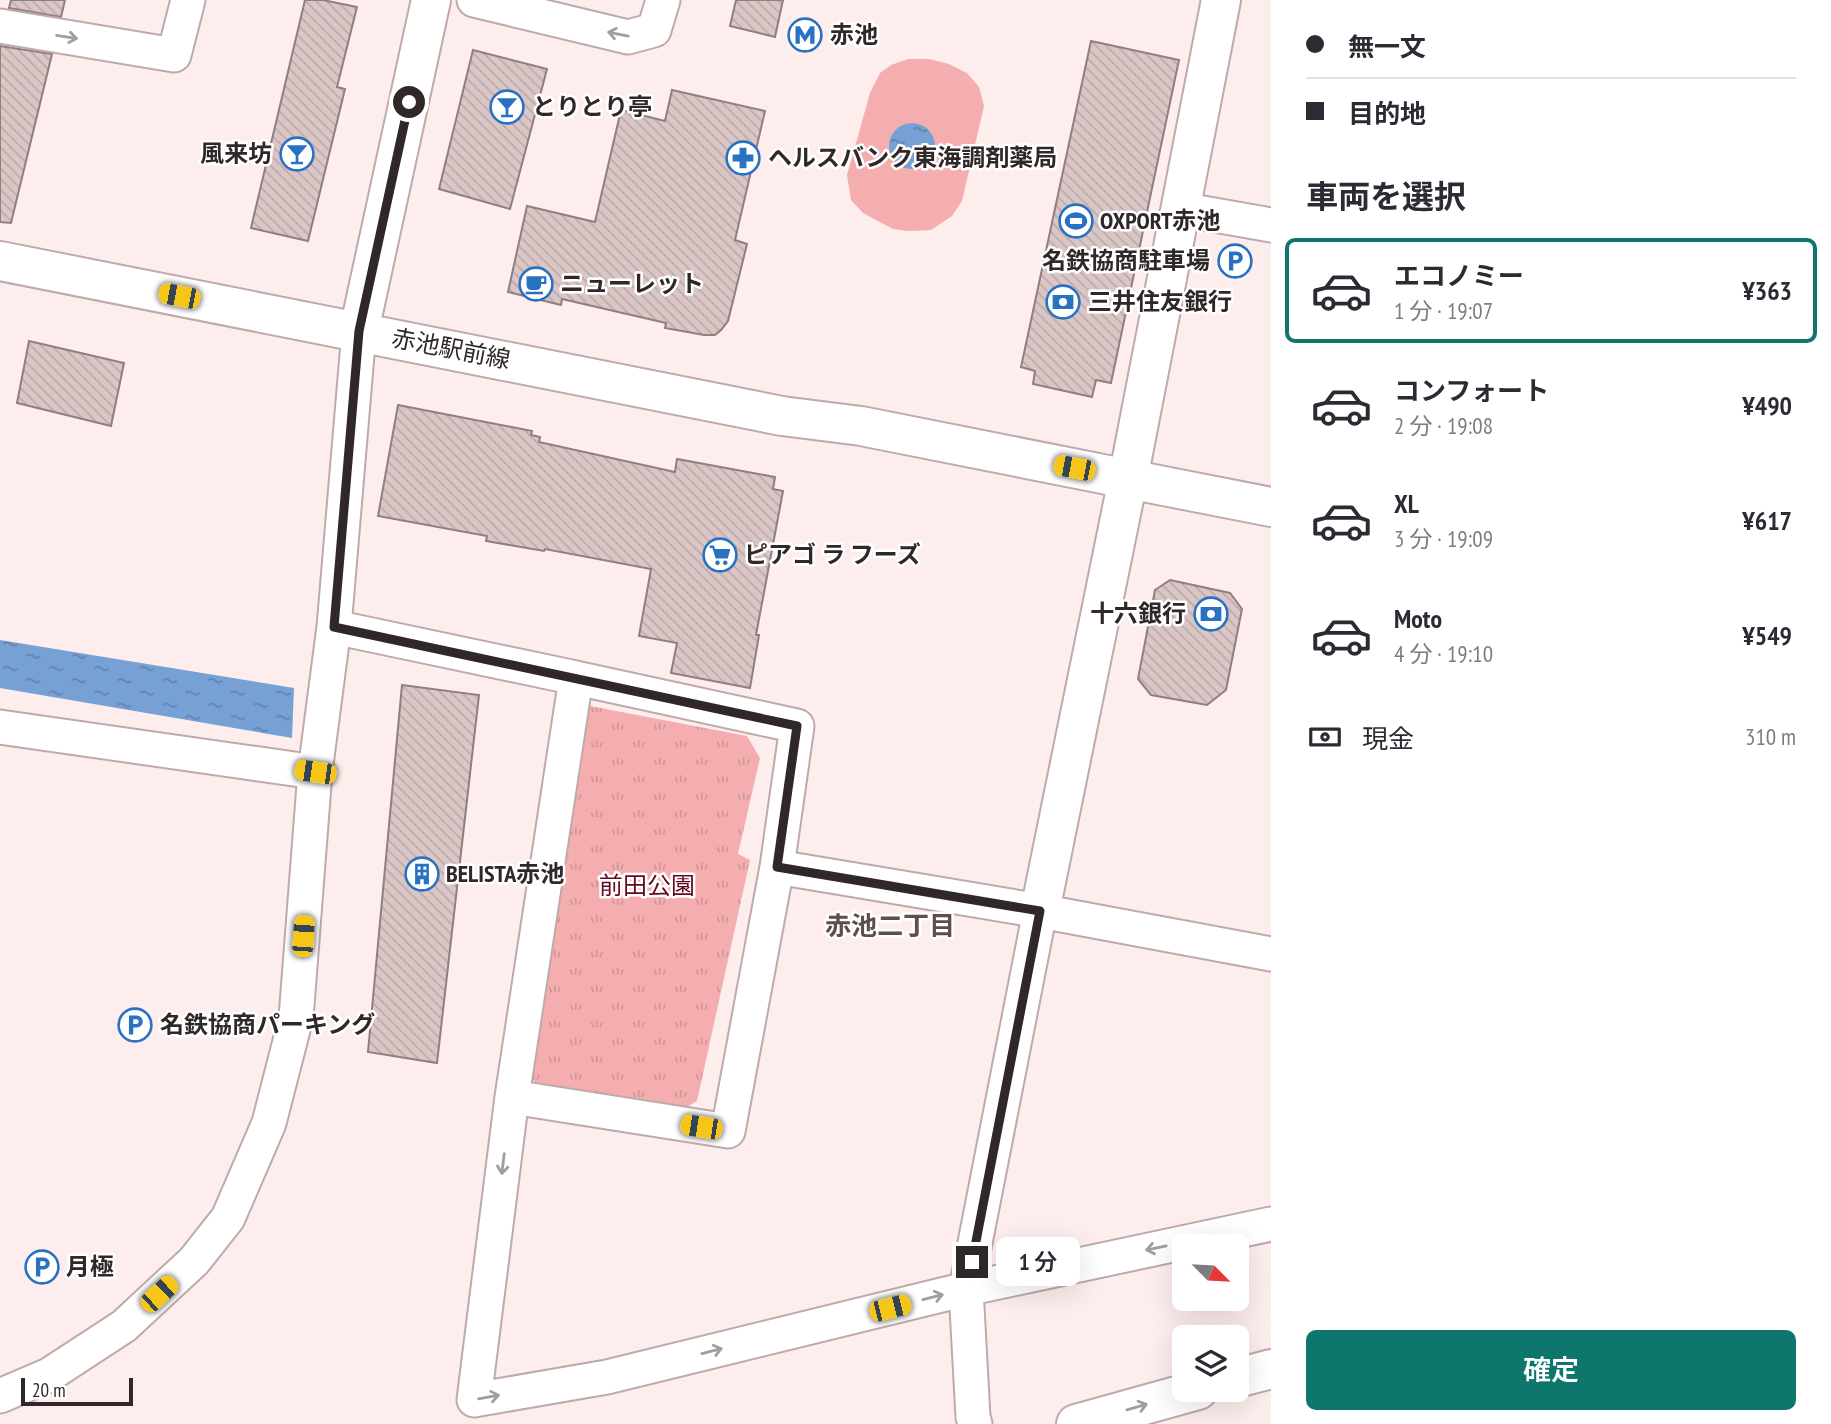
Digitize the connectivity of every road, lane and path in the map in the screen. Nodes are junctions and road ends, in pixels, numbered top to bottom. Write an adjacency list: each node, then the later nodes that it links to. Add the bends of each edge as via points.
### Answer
1 (188, 0): 6 (street, one-way to 1, via 174,55)
2 (431, 0): 10 (main road)
3 (474, 0): 4 (street, one-way to 3, via 654,30 628,37)
4 (663, 0)
5 (1222, 0): 7 (main road)
6 (0, 26)
7 (1180, 209): 8 (street); 11 (main road)
8 (1271, 225)
9 (0, 261): 10 (main road, 赤池駅前線)
10 (359, 331): 11 (main road, 赤池駅前線, via 782,416 861,426); 13 (street)
11 (1128, 479): 12 (main road, 赤池駅前線); 18 (main road)
12 (1271, 507)
13 (334, 627): 14 (street); 16 (street)
14 (576, 678): 17 (street, via 797,726); 20 (street)
15 (0, 727): 16 (street)
16 (315, 772): 25 (street, via 296,1018 270,1124 228,1218 194,1261 124,1326 49,1375)
17 (777, 867): 18 (street); 20 (street, via 729,1131)
18 (1040, 911): 19 (street); 22 (street)
19 (1271, 954)
20 (512, 1097): 22 (street, one-way to 22, via 474,1400 607,1377)
21 (1271, 1224): 22 (street, one-way to 22)
22 (967, 1289): 27 (street)
23 (1271, 1369): 24 (main road)
24 (1249, 1375)
25 (0, 1396)
26 (1172, 1397): 28 (main road, one-way to 26)
27 (975, 1424)
28 (1076, 1424)

